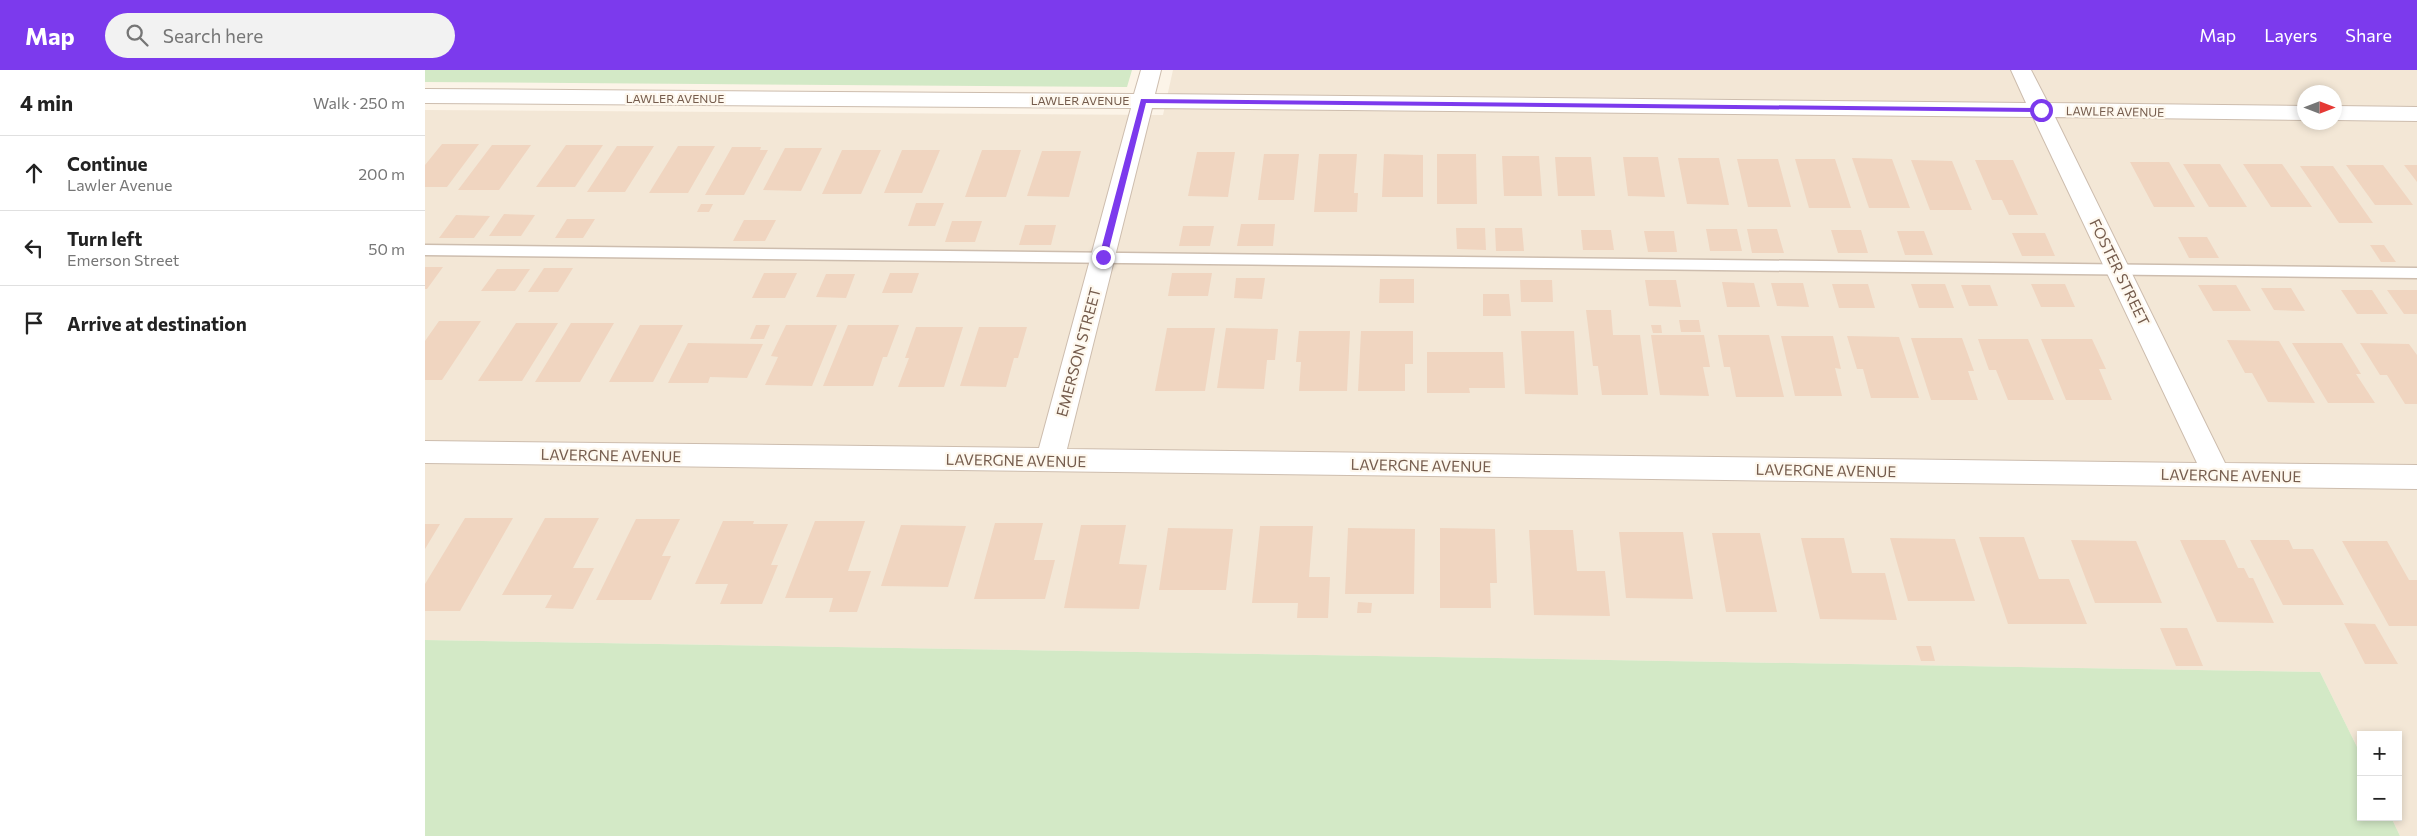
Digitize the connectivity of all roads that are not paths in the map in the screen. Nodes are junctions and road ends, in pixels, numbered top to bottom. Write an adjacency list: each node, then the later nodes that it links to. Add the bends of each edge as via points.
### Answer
1 (1151, 70): 4 (street, EMERSON STREET)
2 (2021, 70): 5 (street, FOSTER STREET)
3 (425, 96): 4 (street, LAWLER AVENUE)
4 (1143, 101): 5 (street, LAWLER AVENUE); 10 (street, EMERSON STREET)
5 (2041, 110): 6 (street, LAWLER AVENUE); 11 (street, FOSTER STREET)
6 (2297, 112)
7 (2342, 113): 8 (street)
8 (2417, 114)
9 (425, 250): 10 (lane)
10 (1103, 257): 11 (lane); 14 (street, EMERSON STREET)
11 (2118, 270): 12 (lane); 15 (street, FOSTER STREET)
12 (2417, 273)
13 (425, 452): 14 (street, LAVERGNE AVENUE)
14 (1050, 460): 15 (street, LAVERGNE AVENUE)
15 (2217, 475): 16 (street, LAVERGNE AVENUE)
16 (2417, 477)

